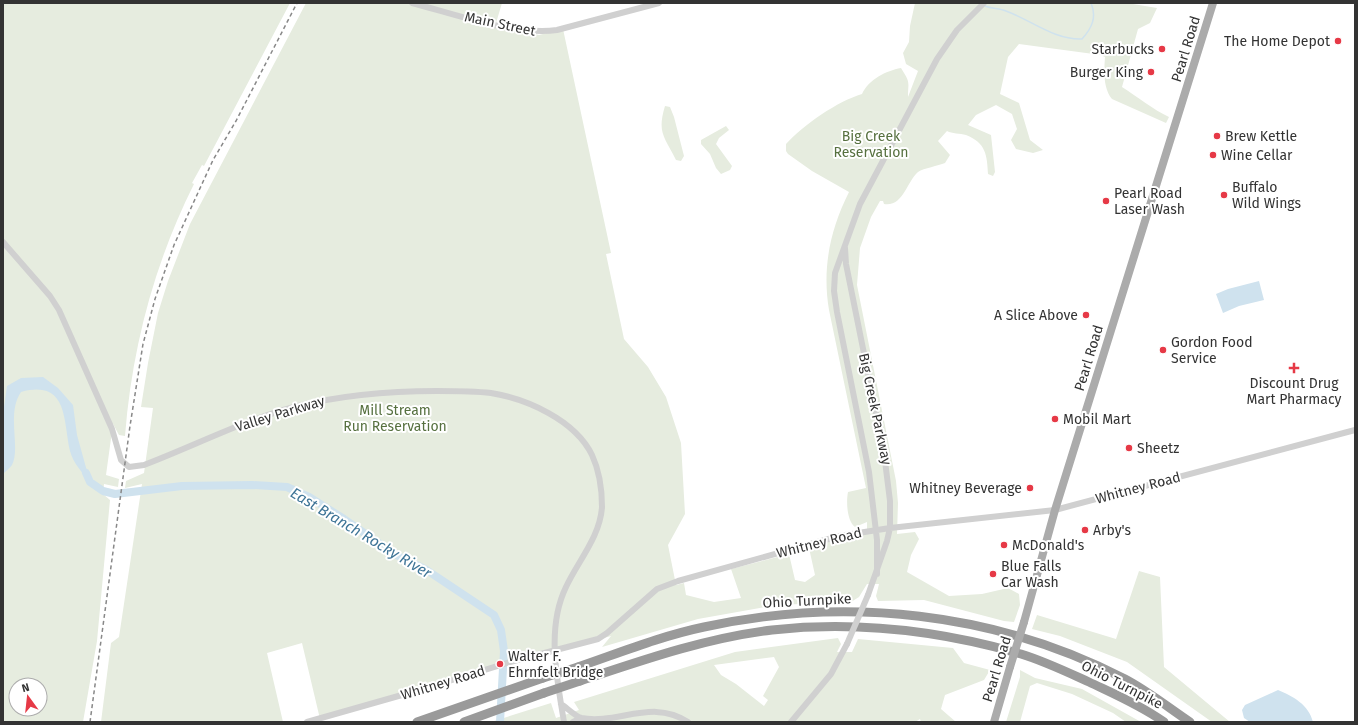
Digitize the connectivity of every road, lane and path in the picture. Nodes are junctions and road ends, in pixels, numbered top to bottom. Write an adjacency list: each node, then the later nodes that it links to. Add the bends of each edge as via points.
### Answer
1 (412, 3): 2 (street, Main Street, via 540,33)
2 (659, 3)
3 (984, 3): 6 (street, Big Creek Parkway, via 957,30 937,59 860,204)
4 (1213, 3): 8 (main road, Pearl Road)
5 (3, 242): 12 (street, Valley Parkway, via 59,310 112,428 120,460 128,466 144,466 258,418 323,400 362,394 421,391 490,393 529,404 565,424 592,455 599,478 602,508 594,535 566,588 556,620)
6 (844, 244): 9 (street, Big Creek Parkway, via 887,472); 10 (street, Big Creek Parkway, via 835,273 834,290 869,472)
7 (1355, 430): 8 (street, Whitney Road)
8 (1055, 510): 9 (street, Whitney Road); 22 (main road, Pearl Road, bridge)
9 (890, 528): 10 (street, Whitney Road); 11 (street, Big Creek Parkway)
10 (876, 530): 11 (street, Big Creek Parkway); 12 (street, Whitney Road, via 839,536 678,581 657,589 598,639)
11 (876, 574): 21 (street, Big Creek Parkway, bridge, via 847,644 831,674)
12 (556, 650): 13 (street, Valley Parkway); 15 (street, Whitney Road)
13 (561, 704): 14 (street); 18 (street, Valley Parkway)
14 (581, 718): 19 (street); 20 (street, via 605,720 639,713 662,712)
15 (308, 722)
16 (417, 722): 24 (highway, Ohio Turnpike, bridge, via 543,678 703,627 760,617 822,612 927,616 1025,637 1072,654 1127,680)
17 (464, 722): 23 (highway, Ohio Turnpike, bridge, via 676,650 772,630 823,627 879,628 925,634 1022,654 1115,694)
18 (564, 722)
19 (573, 722)
20 (688, 722)
21 (791, 722)
22 (994, 722)
23 (1164, 722)
24 (1190, 722)

